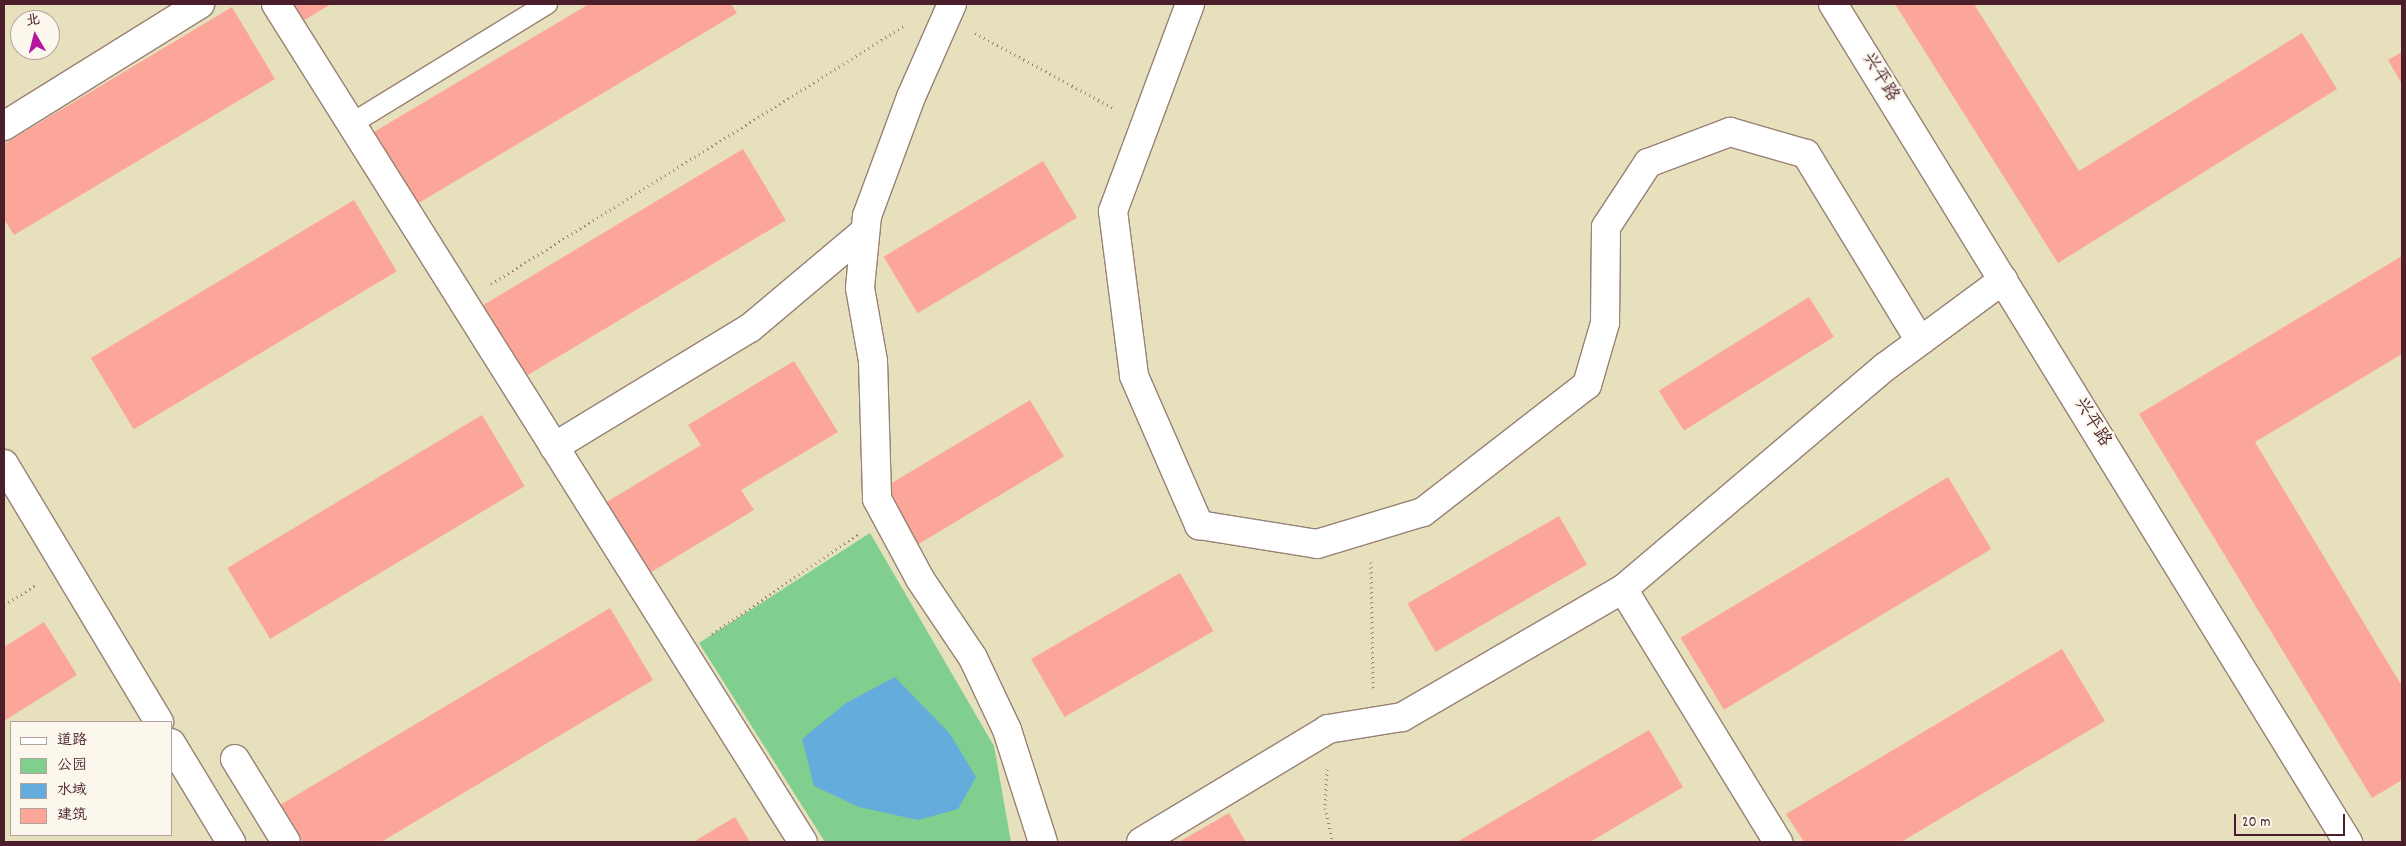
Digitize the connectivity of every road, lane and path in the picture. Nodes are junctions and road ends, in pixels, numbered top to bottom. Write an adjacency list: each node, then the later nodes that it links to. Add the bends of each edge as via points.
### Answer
1 (200, 4): 8 (street)
2 (276, 4): 7 (street)
3 (548, 4): 7 (lane)
4 (1190, 4): 9 (street)
5 (1833, 4): 11 (street, 兴平路)
6 (949, 10): 9 (path); 10 (street, via 911,96 867,216); 12 (path, via 934,8)
7 (351, 124): 12 (street)
8 (4, 126)
9 (1144, 126): 17 (street, via 1113,211 1134,376 1199,525 1317,544)
10 (865, 231): 14 (street, via 750,328); 16 (street, via 860,288 873,361 877,500)
11 (2003, 280): 13 (street); 34 (street, 兴平路)
12 (462, 302): 14 (street)
13 (1920, 341): 17 (street, via 1806,154 1730,132 1648,163 1606,227 1605,323 1587,385 1423,512); 19 (street, via 1885,366)
14 (554, 447): 21 (street)
15 (4, 464): 18 (street)
16 (885, 516): 21 (path); 30 (street, via 920,578 973,658 1007,730)
17 (1370, 528): 22 (path)
18 (65, 566): 20 (path); 23 (street)
19 (1623, 589): 24 (street, via 1402,717); 33 (street)
20 (4, 605)
21 (684, 653): 29 (street)
22 (1373, 693)
23 (158, 721)
24 (1328, 729): 31 (street); 32 (path, via 1325,808)
25 (172, 745): 27 (street)
26 (235, 759): 28 (street)
27 (231, 842)
28 (286, 842)
29 (803, 842)
30 (1043, 842)
31 (1141, 842)
32 (1333, 842)
33 (1778, 842)
34 (2348, 842)

